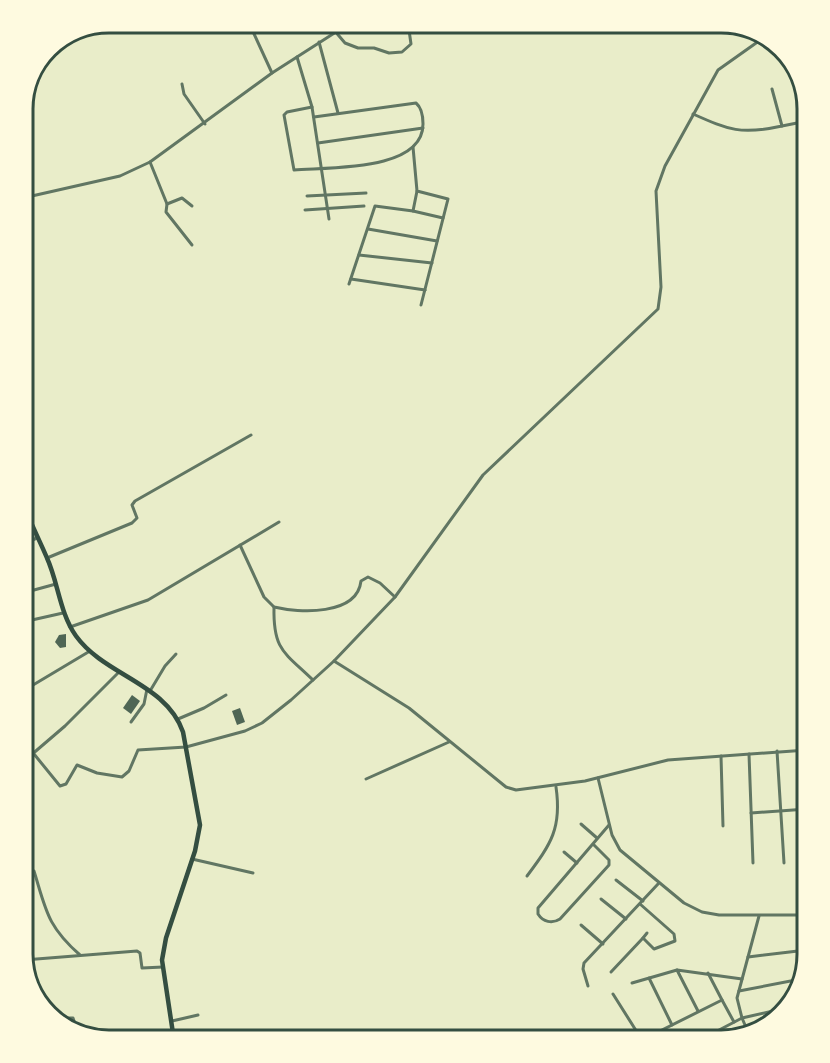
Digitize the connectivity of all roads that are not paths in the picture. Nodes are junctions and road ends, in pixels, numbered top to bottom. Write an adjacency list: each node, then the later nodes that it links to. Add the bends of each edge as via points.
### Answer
1 (254, 33): 8 (street)
2 (333, 33): 5 (street)
3 (336, 33): 4 (street, via 345,43 358,48 398,53 411,44)
4 (409, 33)
5 (319, 42): 7 (street); 12 (street)
6 (757, 42): 13 (street, via 718,70)
7 (297, 57): 8 (street); 11 (street)
8 (272, 73): 16 (street)
9 (182, 84): 16 (street, via 184,94)
10 (772, 90): 17 (street)
11 (312, 108): 14 (street); 22 (street, via 284,115 294,170)
12 (338, 114): 14 (street); 18 (street, via 416,104)
13 (693, 114): 17 (street, via 732,130); 54 (street, via 656,191 661,287 657,309 483,475)
14 (314, 117): 19 (street)
15 (797, 123): 17 (street)
16 (205, 124): 21 (street)
17 (782, 126)
18 (423, 128): 19 (street); 20 (street)
19 (318, 143): 22 (street)
20 (412, 147): 22 (street, via 396,159 376,164); 23 (street)
21 (150, 162): 26 (street, via 120,176); 28 (street)
22 (321, 167): 25 (street)
23 (417, 191): 33 (street); 34 (street, via 448,199)
24 (366, 193): 25 (street)
25 (325, 195): 27 (street); 31 (street)
26 (33, 196)
27 (307, 196)
28 (167, 204): 29 (street, via 182,198); 38 (street, via 168,215)
29 (192, 206)
30 (364, 206): 31 (street)
31 (327, 208): 32 (street); 35 (street)
32 (305, 210)
33 (413, 211): 34 (street); 36 (street, via 375,206)
34 (443, 218): 37 (street)
35 (329, 219)
36 (368, 229): 37 (street); 39 (street)
37 (437, 241): 40 (street)
38 (192, 245)
39 (359, 255): 40 (street); 41 (street)
40 (432, 263): 43 (street)
41 (351, 279): 42 (street); 43 (street)
42 (349, 284)
43 (425, 290): 44 (street)
44 (421, 305)
45 (251, 435): 51 (street, via 135,501 132,505 137,518 132,523)
46 (279, 522): 50 (street)
47 (33, 526): 48 (highway)
48 (38, 538): 49 (street); 51 (highway)
49 (33, 540)
50 (240, 545): 55 (street, via 264,597); 58 (street, via 148,600)
51 (47, 558): 52 (highway)
52 (57, 584): 53 (street); 56 (highway)
53 (33, 590)
54 (395, 597): 55 (street, via 368,577 361,580 358,592 351,598 322,611); 61 (street)
55 (274, 607): 63 (street, via 273,627 278,645)
56 (65, 612): 57 (street); 58 (highway)
57 (33, 620)
58 (70, 627): 59 (highway)
59 (90, 651): 62 (highway); 64 (street)
60 (176, 654): 65 (street)
61 (334, 661): 63 (street); 69 (street, via 409,708)
62 (119, 672): 65 (highway); 73 (street)
63 (314, 680): 70 (street, via 254,728)
64 (33, 684)
65 (148, 690): 67 (highway, via 165,702); 68 (street, via 144,704)
66 (226, 695): 67 (street)
67 (178, 719): 70 (highway)
68 (130, 722)
69 (449, 742): 77 (street); 78 (street, via 506,787)
70 (186, 747): 73 (street, via 138,750 122,777 76,765 66,784 60,786); 88 (highway, via 200,825)
71 (797, 750): 72 (street)
72 (777, 751): 74 (street); 80 (street)
73 (34, 754)
74 (749, 754): 75 (street); 81 (street)
75 (721, 756): 76 (street, via 658,762); 84 (street)
76 (598, 778): 78 (street); 83 (street)
77 (366, 779)
78 (556, 787): 94 (street, via 557,825)
79 (797, 810): 80 (street)
80 (781, 811): 81 (street); 91 (street)
81 (751, 813): 90 (street)
82 (581, 824): 85 (street)
83 (609, 825): 85 (street); 96 (street, via 615,843 626,857)
84 (723, 826)
85 (597, 838): 86 (street)
86 (593, 844): 89 (street); 89 (street, via 609,860 609,865 560,919 544,920 538,908)
87 (564, 852): 89 (street)
88 (192, 859): 93 (street); 110 (highway, via 166,939)
89 (577, 863)
90 (753, 863)
91 (784, 863)
92 (33, 871): 107 (street, via 44,911)
93 (253, 873)
94 (527, 876)
95 (616, 880): 98 (street)
96 (658, 884): 98 (street); 100 (street, via 702,912)
97 (601, 899): 101 (street)
98 (641, 903): 101 (street); 104 (street, via 676,938 671,945 657,949)
99 (797, 915): 100 (street)
100 (759, 916): 108 (street)
101 (626, 919): 105 (street)
102 (581, 925): 105 (street)
103 (647, 933): 104 (street)
104 (643, 938): 112 (street)
105 (603, 944): 118 (street, via 583,965)
106 (797, 951): 108 (street)
107 (80, 955): 109 (street); 110 (street, via 137,951 142,968)
108 (748, 957): 115 (street)
109 (34, 960)
110 (163, 967): 126 (highway)
111 (677, 970): 113 (street); 114 (street); 123 (street)
112 (611, 972)
113 (708, 973): 115 (street); 121 (street)
114 (649, 978): 117 (street); 128 (street)
115 (742, 979): 119 (street)
116 (792, 981): 119 (street)
117 (632, 983)
118 (588, 986)
119 (739, 991): 125 (street, via 737,1004)
120 (613, 994): 131 (street)
121 (722, 1000): 123 (street); 127 (street)
122 (772, 1010): 125 (street)
123 (698, 1011): 128 (street)
124 (198, 1015): 126 (street)
125 (742, 1018): 127 (street); 129 (street)
126 (170, 1022): 130 (highway)
127 (734, 1022): 133 (street)
128 (672, 1025): 132 (street)
129 (745, 1026)
130 (172, 1030)
131 (636, 1030)
132 (662, 1030)
133 (720, 1030)

